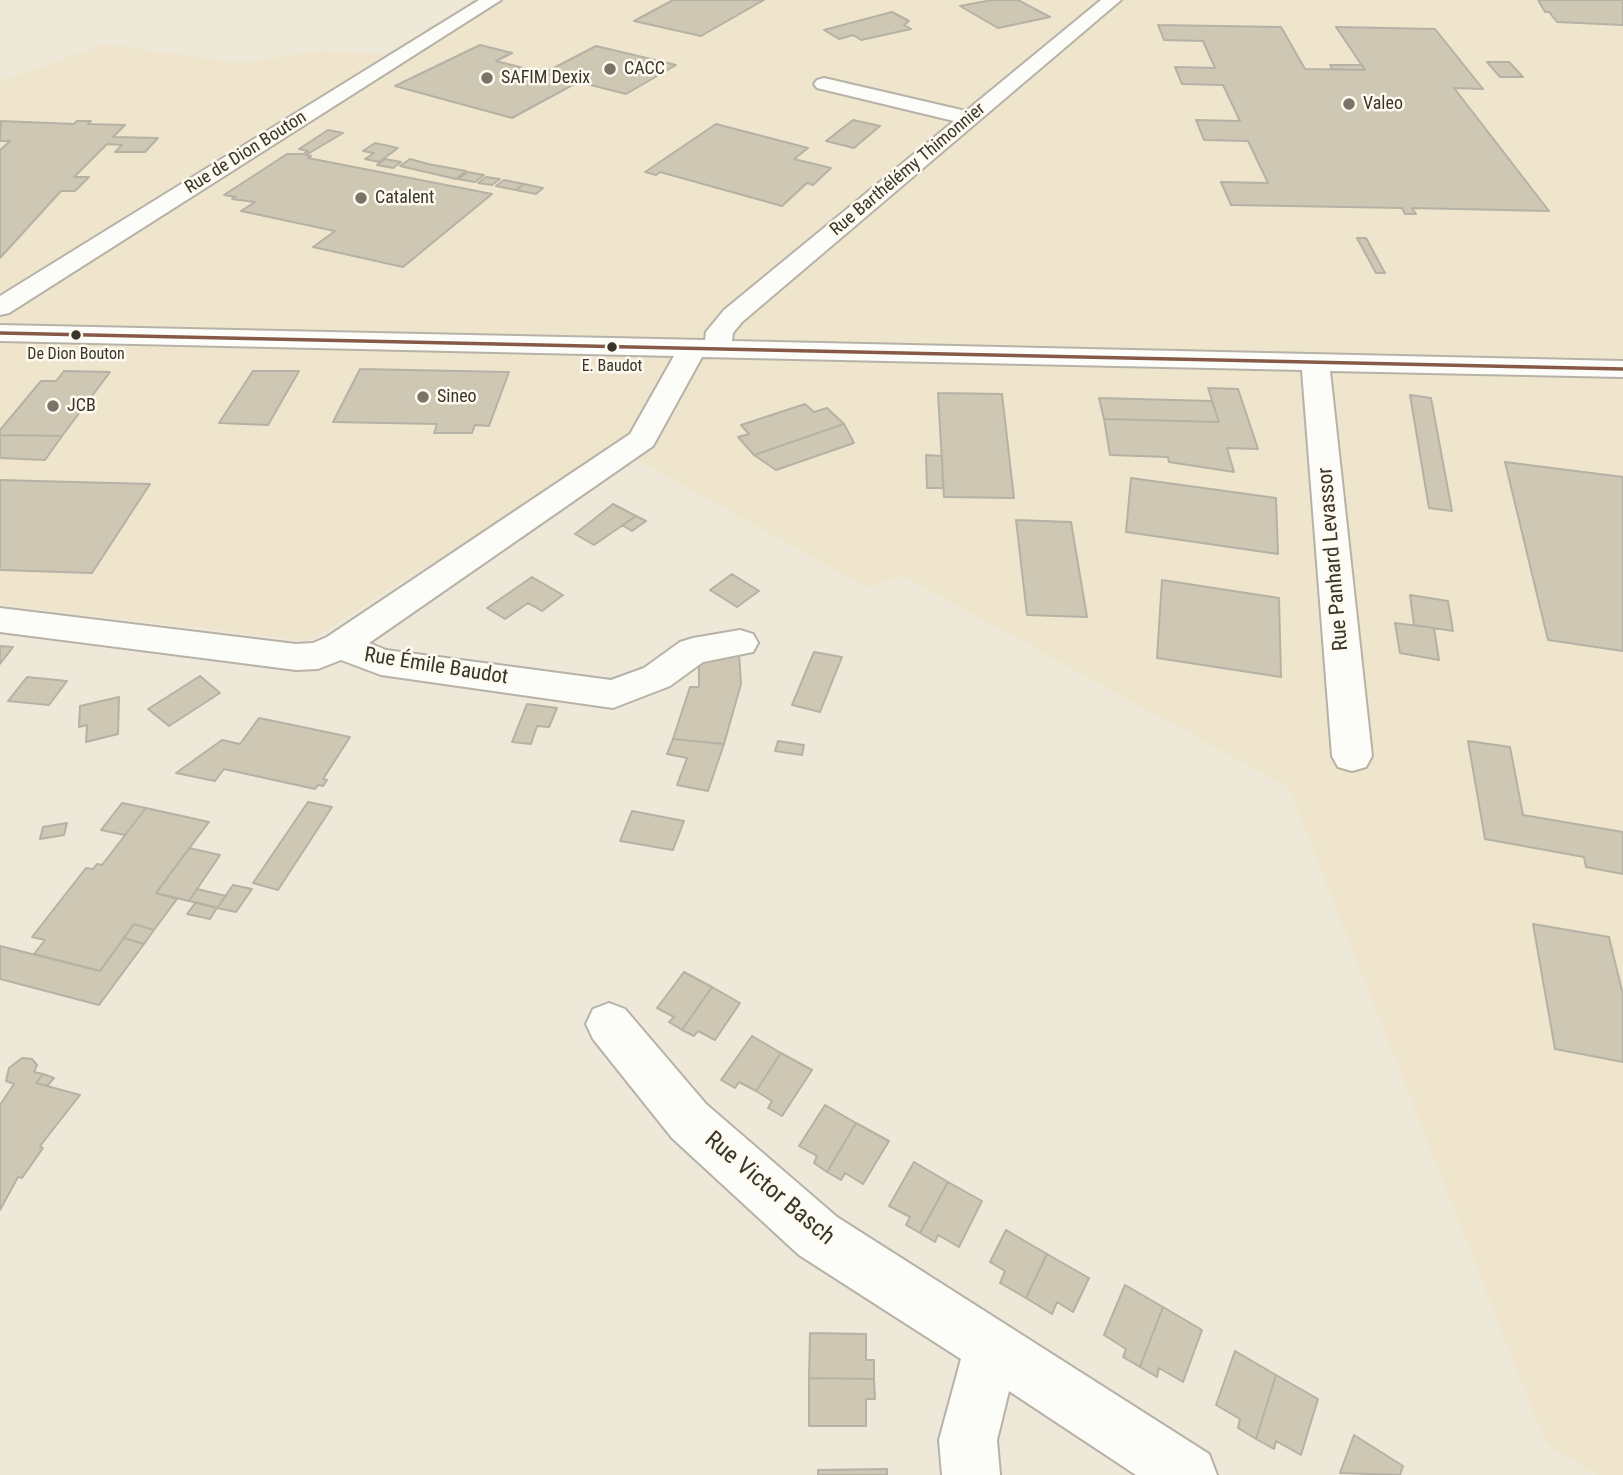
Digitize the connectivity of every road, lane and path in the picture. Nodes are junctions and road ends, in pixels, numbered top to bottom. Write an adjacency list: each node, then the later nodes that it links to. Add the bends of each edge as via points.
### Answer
1 (492, 0): 5 (street, Rue de Dion Bouton)
2 (1112, 0): 4 (street, Rue Barthélémy Thimonnier)
3 (824, 84): 4 (street)
4 (970, 118): 7 (street, Rue Barthélémy Thimonnier, via 733,316)
5 (0, 307)
6 (0, 333): 7 (street)
7 (705, 349): 8 (street); 12 (street, Rue Barthélémy Thimonnier, via 642,440)
8 (1313, 362): 9 (street); 13 (street, Rue Panhard Levassor)
9 (1623, 369)
10 (0, 620): 12 (street, Rue Émile Baudot, via 296,657 318,656)
11 (740, 643): 12 (street, Rue Émile Baudot, via 693,651 657,677 613,694 380,662)
12 (340, 646)
13 (1352, 756)
14 (609, 1024): 15 (street, Rue Victor Basch, via 689,1121 818,1236)
15 (992, 1347): 16 (street, via 968,1440); 17 (street, Rue Victor Basch)
16 (971, 1475)
17 (1188, 1475)

